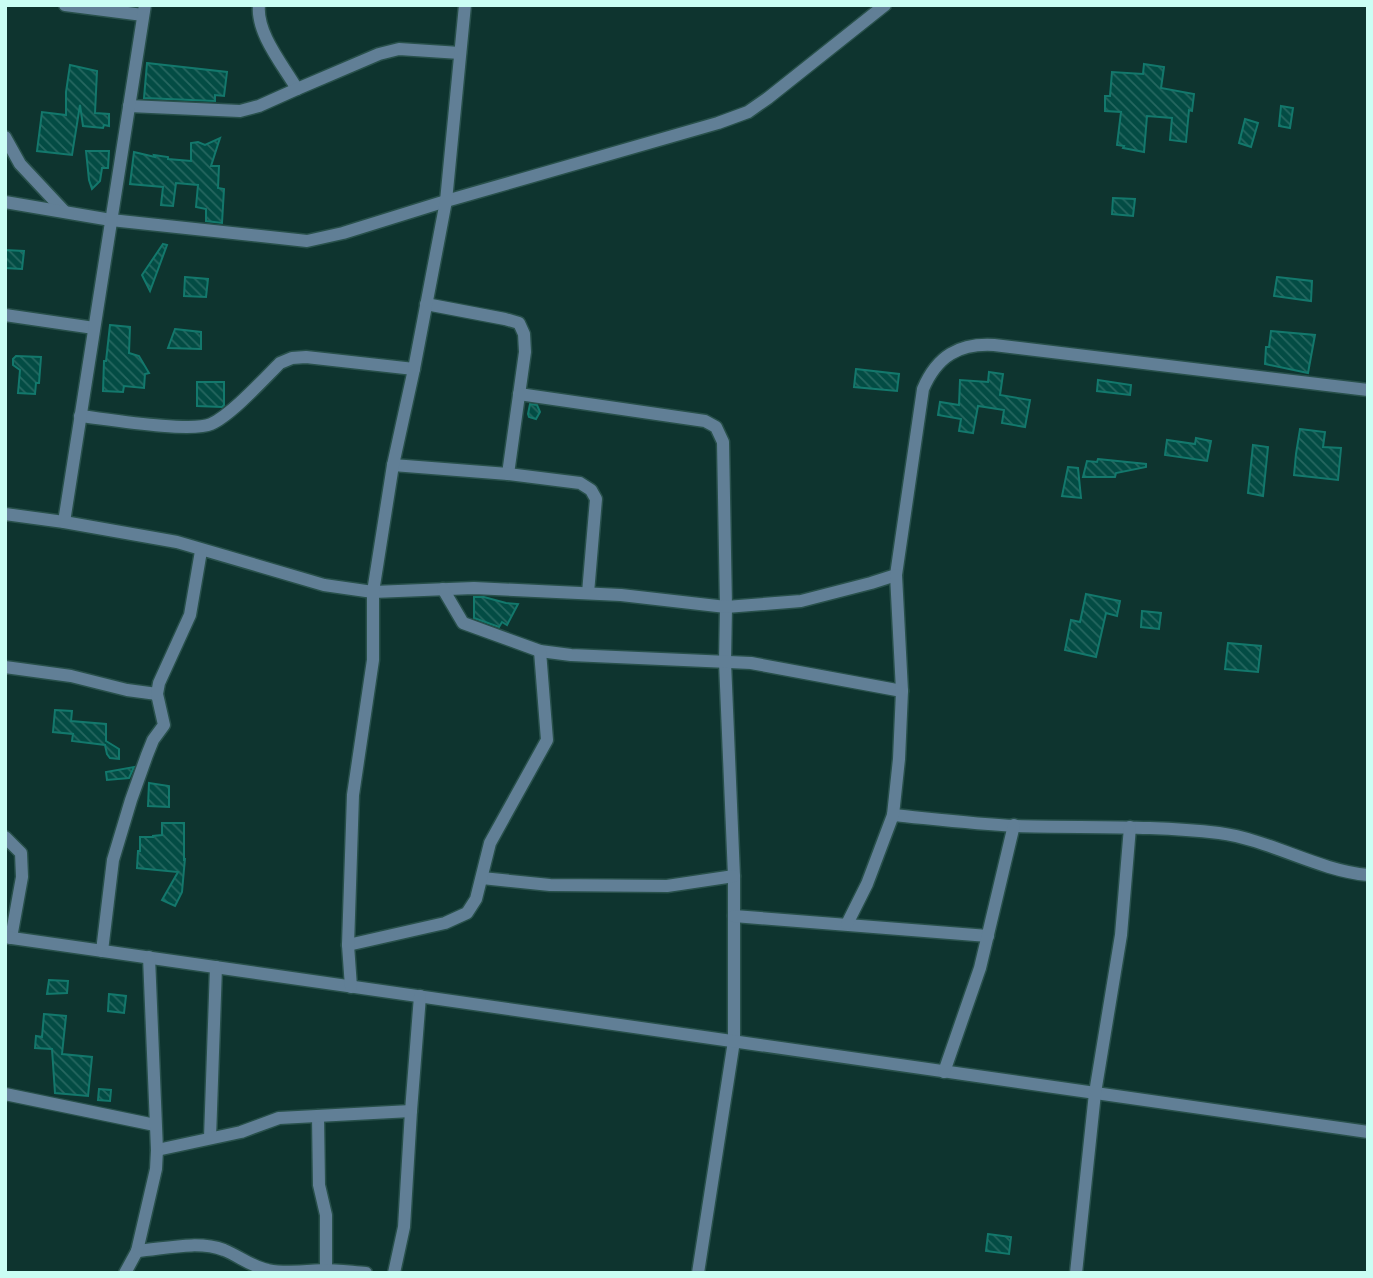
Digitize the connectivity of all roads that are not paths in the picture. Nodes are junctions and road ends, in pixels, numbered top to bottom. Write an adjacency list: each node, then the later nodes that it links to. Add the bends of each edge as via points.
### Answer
1 (65, 5): 5 (street)
2 (260, 5): 7 (street, via 260,25)
3 (465, 5): 6 (street)
4 (880, 7): 10 (street, via 748,112)
5 (144, 10): 8 (street)
6 (460, 52): 7 (street, via 400,49); 10 (street)
7 (297, 89): 8 (street, via 240,111)
8 (129, 106): 13 (street)
9 (5, 137): 12 (street, via 20,164)
10 (446, 201): 13 (street, via 307,241); 14 (street)
11 (5, 202): 12 (street)
12 (64, 211): 13 (street)
13 (111, 220): 16 (street)
14 (426, 304): 17 (street); 19 (street, via 519,323 525,352)
15 (5, 315): 16 (street)
16 (94, 328): 20 (street)
17 (414, 369): 20 (street, via 292,358 280,363 209,425 188,428); 21 (street)
18 (1368, 390): 26 (street, via 994,345 968,346 935,366 923,389)
19 (519, 394): 22 (street); 30 (street, via 705,421 716,427 723,442)
20 (80, 416): 24 (street)
21 (393, 465): 22 (street); 28 (street)
22 (508, 474): 29 (street, via 580,483 591,490 596,499)
23 (5, 514): 24 (street)
24 (64, 522): 25 (street, via 177,542)
25 (201, 551): 28 (street, via 324,585); 35 (street, via 190,615)
26 (896, 575): 30 (street, via 801,601); 34 (street)
27 (443, 589): 28 (street); 29 (street); 31 (street, via 463,623)
28 (373, 592): 47 (street, via 373,660 353,795)
29 (588, 593): 30 (street)
30 (726, 607): 32 (street)
31 (540, 651): 32 (street); 42 (street, via 547,740 490,843)
32 (725, 662): 34 (street); 41 (street)
33 (5, 667): 35 (street)
34 (902, 691): 36 (street)
35 (157, 694): 48 (street, via 164,725 153,740 113,860)
36 (893, 815): 37 (street); 44 (street)
37 (1014, 825): 38 (street); 45 (street)
38 (1130, 827): 40 (street, via 1250,839); 55 (street, via 1121,935)
39 (5, 837): 46 (street, via 22,853 22,877)
40 (1368, 875)
41 (734, 876): 42 (street, via 667,886 550,885); 43 (street)
42 (482, 878): 47 (street, via 477,899 467,913 445,923)
43 (734, 916): 44 (street); 53 (street)
44 (847, 924): 45 (street)
45 (988, 936): 54 (street)
46 (8, 937): 48 (street)
47 (348, 945): 51 (street)
48 (102, 951): 49 (street)
49 (149, 957): 50 (street); 59 (street)
50 (216, 967): 51 (street); 61 (street)
51 (351, 986): 52 (street)
52 (420, 996): 53 (street); 57 (street)
53 (734, 1041): 54 (street); 69 (street)
54 (944, 1072): 55 (street)
55 (1095, 1093): 60 (street); 70 (street)
56 (5, 1094): 59 (street)
57 (411, 1111): 58 (street); 68 (street, via 404,1227)
58 (318, 1116): 61 (street, via 279,1118); 65 (street)
59 (155, 1125): 62 (street)
60 (1368, 1132)
61 (210, 1138): 62 (street)
62 (157, 1150): 63 (street)
63 (137, 1251): 64 (street, via 208,1247 224,1250); 66 (street)
64 (254, 1269): 65 (street)
65 (326, 1270): 67 (street)
66 (125, 1273)
67 (366, 1273)
68 (394, 1273)
69 (698, 1273)
70 (1076, 1273)

